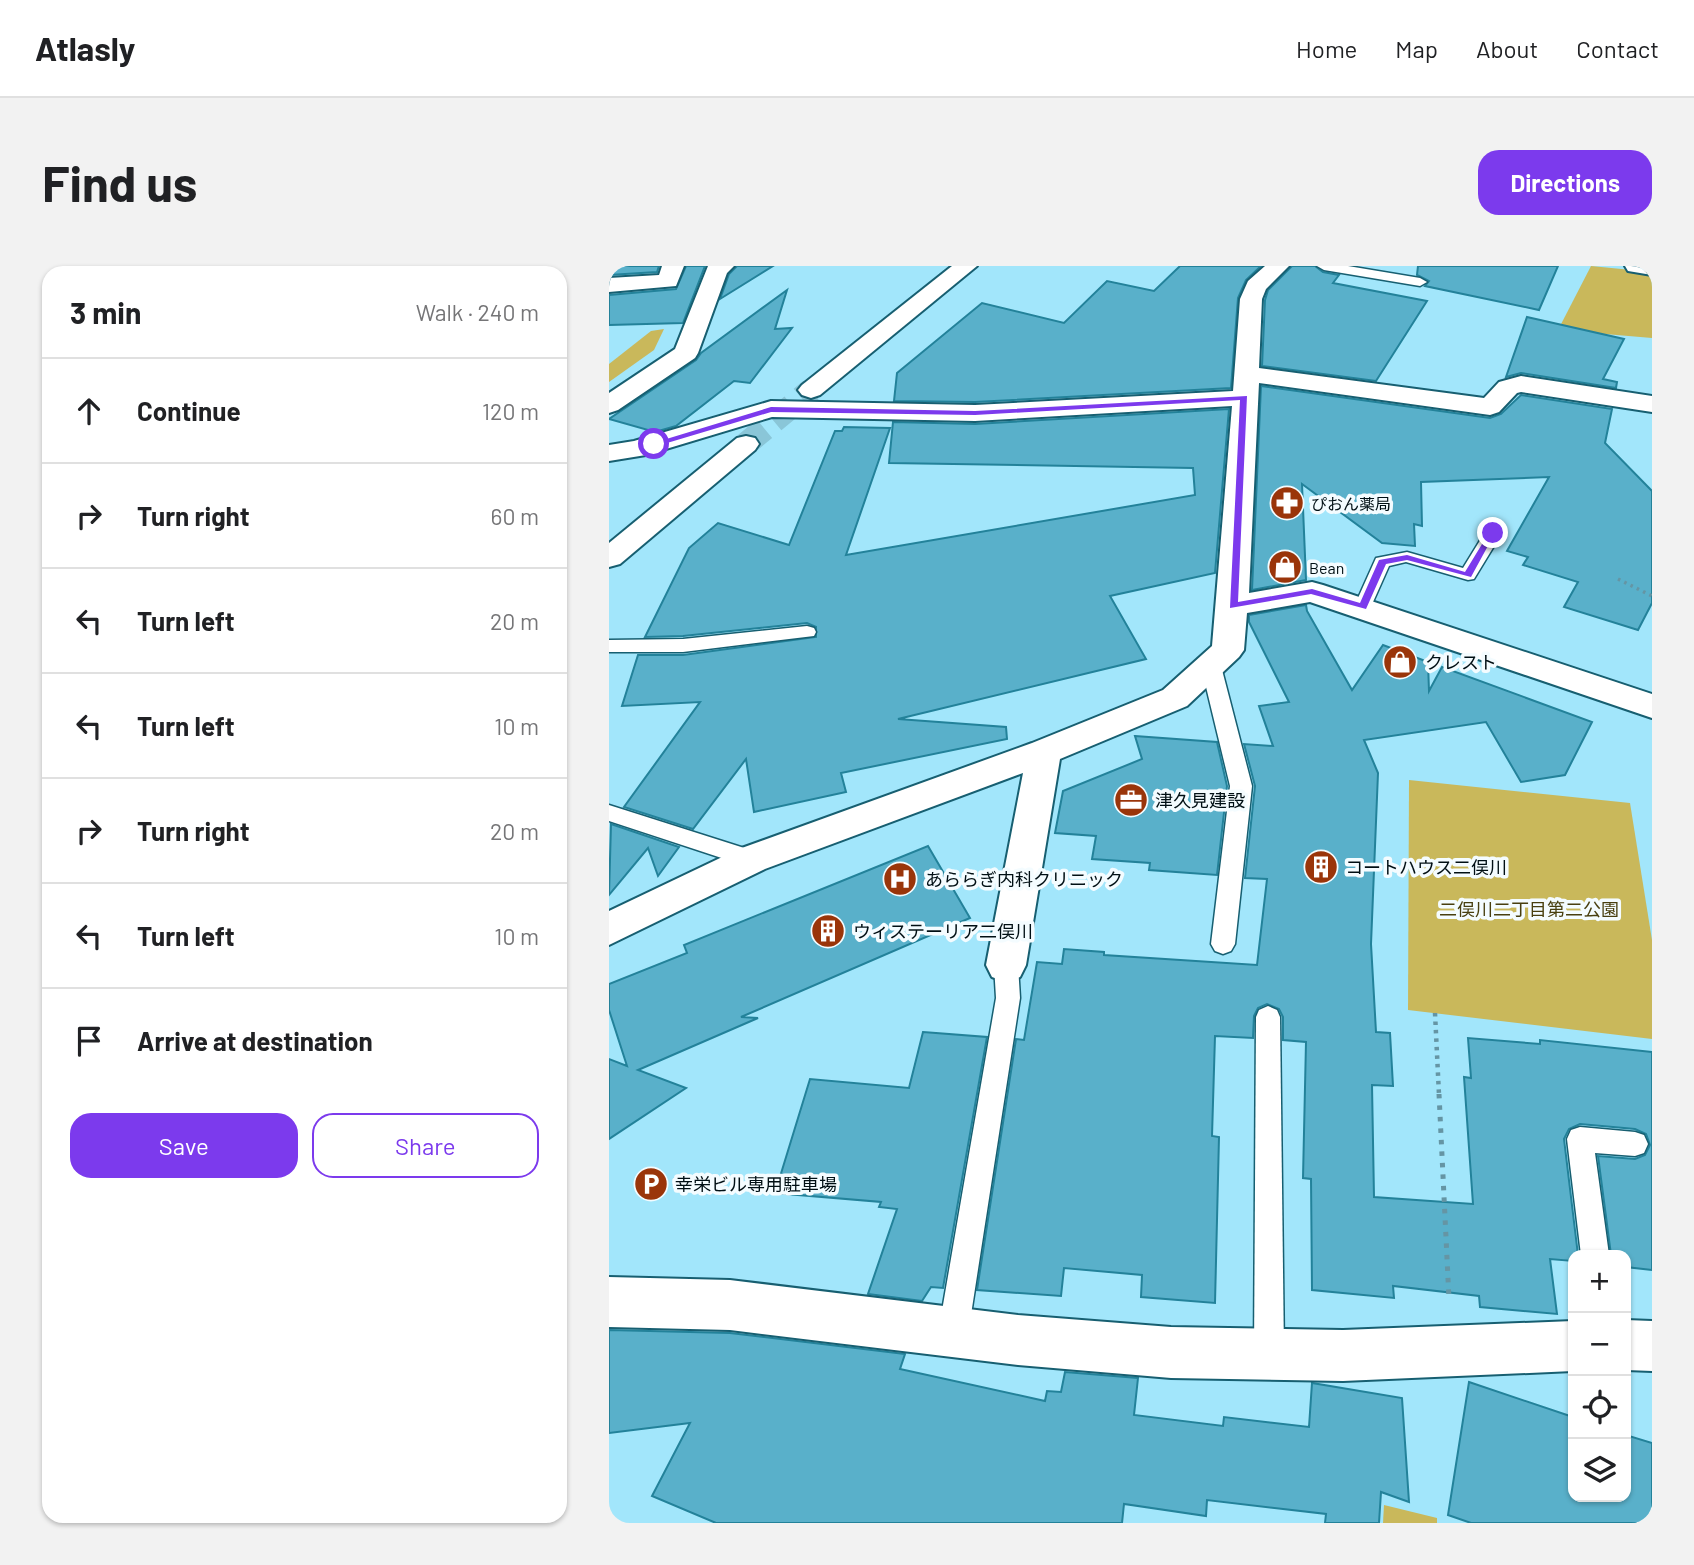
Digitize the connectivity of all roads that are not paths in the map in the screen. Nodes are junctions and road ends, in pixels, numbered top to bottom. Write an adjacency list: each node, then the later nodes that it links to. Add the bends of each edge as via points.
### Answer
1 (673, 266): 9 (street, via 668,281)
2 (723, 266): 13 (street, via 717,269 686,353)
3 (1278, 266): 10 (street, via 1256,286 1251,299)
4 (1324, 266): 8 (lane)
5 (1636, 266): 7 (street)
6 (961, 268): 11 (street)
7 (1652, 268)
8 (1420, 282)
9 (609, 285)
10 (1245, 386): 12 (street, via 1490,407 1508,387 1521,384); 15 (street, via 975,413 771,409 654,444); 18 (street)
11 (811, 390)
12 (1652, 404)
13 (609, 405)
14 (746, 444): 17 (street)
15 (610, 451)
16 (1493, 533): 19 (lane, via 1468,575 1407,557 1382,562)
17 (609, 558)
18 (1233, 606): 19 (street, via 1312,592); 22 (street, via 1228,650)
19 (1363, 607): 23 (street)
20 (807, 632): 21 (lane, via 703,645)
21 (609, 646)
22 (1211, 666): 24 (street, via 1175,698); 28 (lane, via 1241,786)
23 (1652, 706)
24 (1044, 752): 26 (street); 29 (street)
25 (609, 813): 26 (lane)
26 (752, 859): 27 (street)
27 (609, 929)
28 (1223, 944)
29 (1006, 965): 34 (lane, via 1008,998)
30 (1268, 1017): 38 (lane)
31 (1635, 1144): 32 (lane, via 1580,1139)
32 (1594, 1250)
33 (609, 1302): 34 (street, via 728,1305)
34 (953, 1334): 38 (street, via 1115,1349)
35 (1631, 1345): 37 (street)
36 (1568, 1346): 38 (street, via 1451,1354)
37 (1652, 1346)
38 (1269, 1355)

